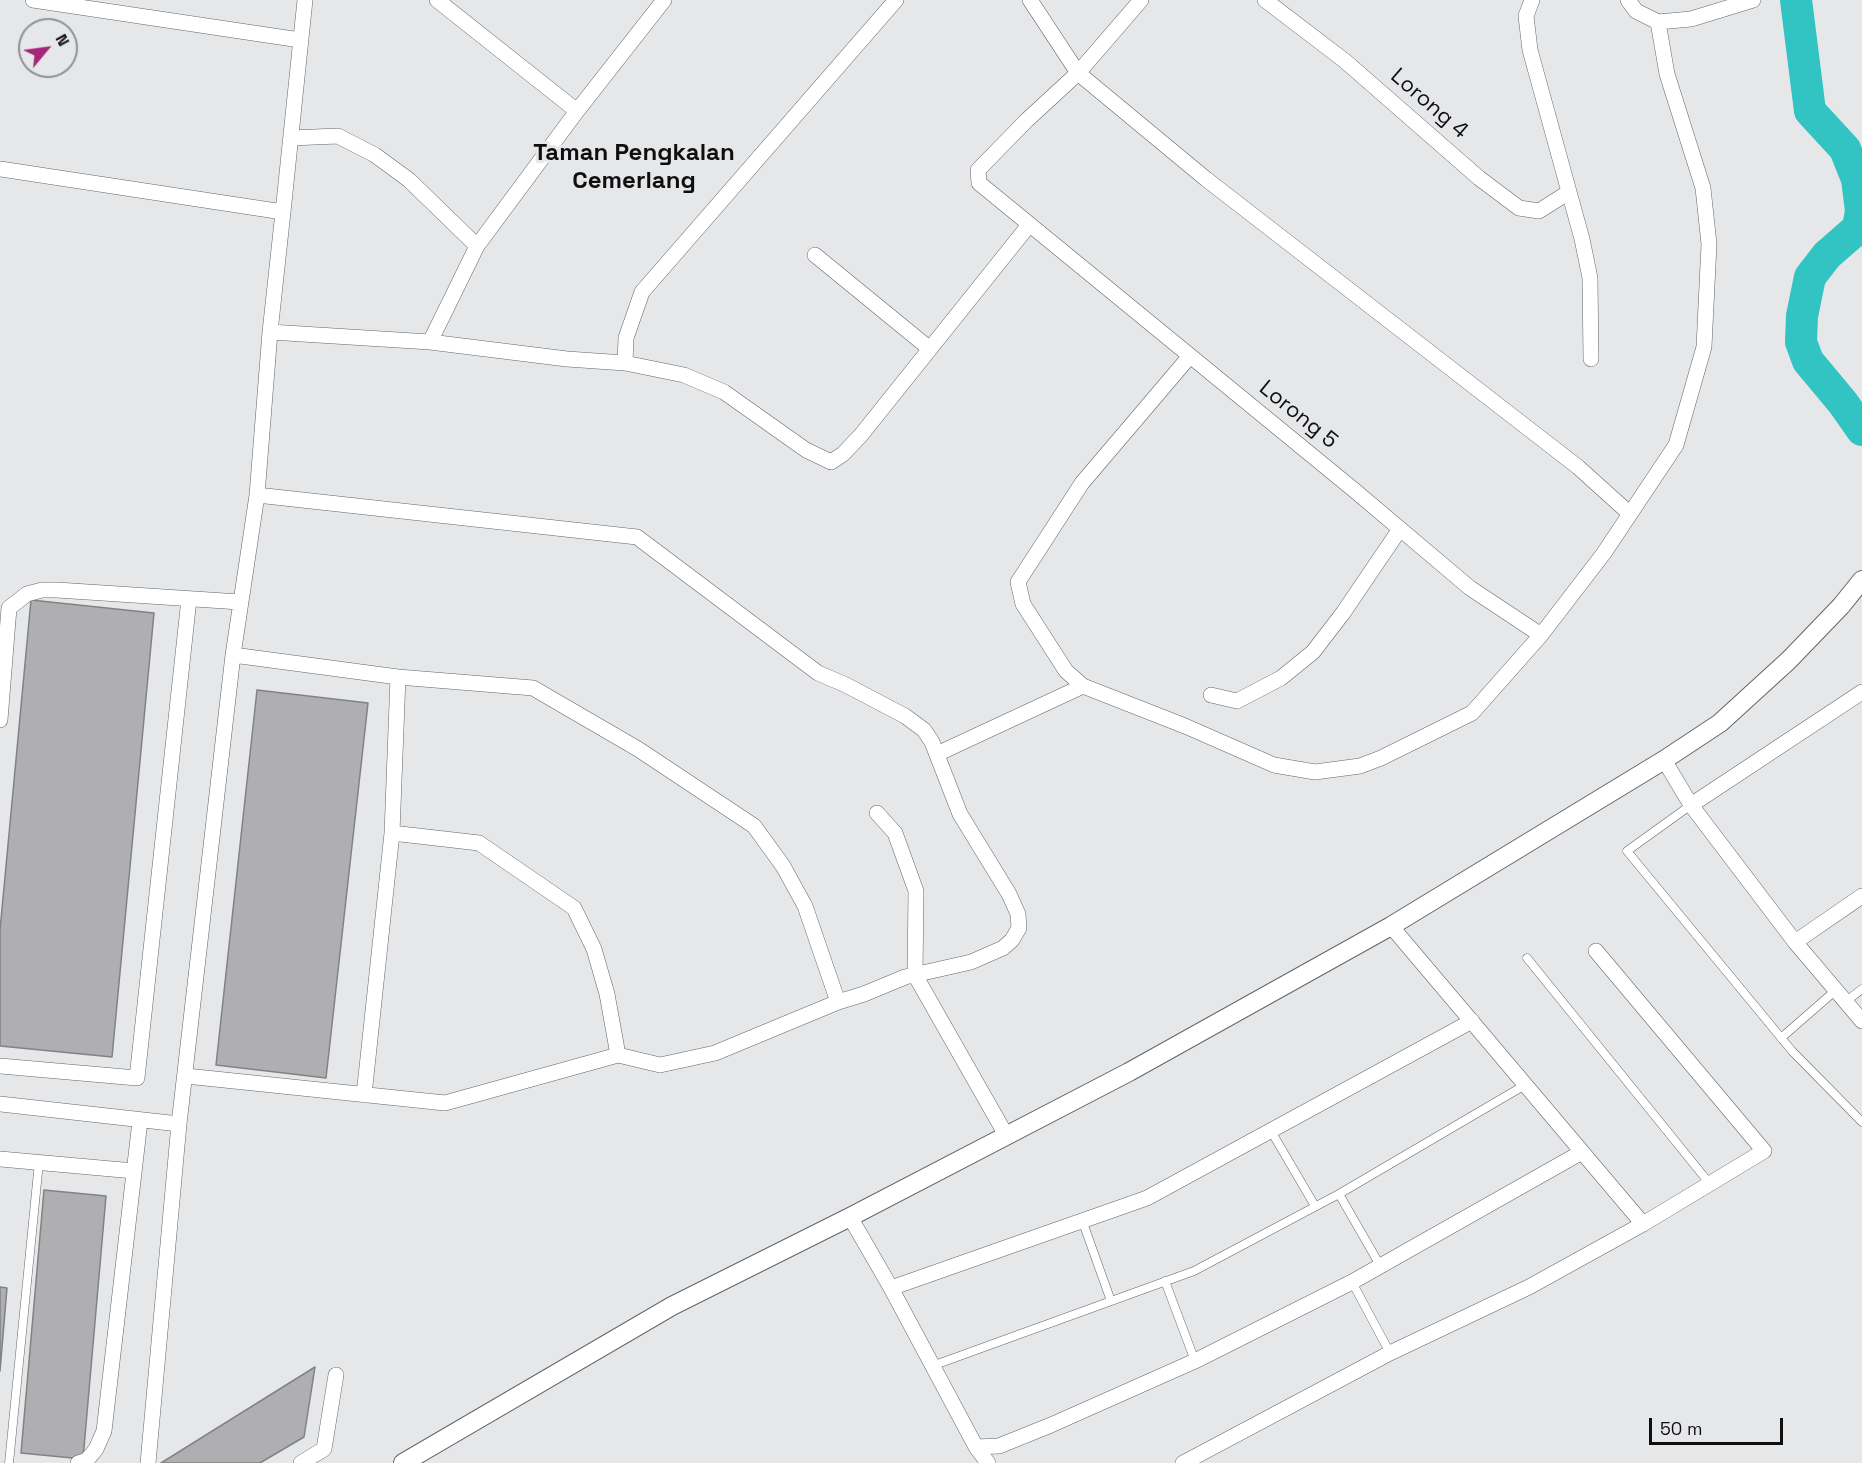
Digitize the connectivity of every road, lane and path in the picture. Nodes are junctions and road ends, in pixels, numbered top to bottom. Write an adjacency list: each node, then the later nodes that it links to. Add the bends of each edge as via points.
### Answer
1 (33, 0): 13 (street)
2 (304, 0): 13 (street)
3 (437, 0): 15 (street)
4 (664, 0): 15 (street)
5 (896, 0): 28 (street, via 642,292 626,338)
6 (1030, 0): 14 (street)
7 (1141, 0): 14 (street)
8 (1265, 0): 18 (street, Lorong 4, via 1346,62 1519,208 1539,211)
9 (1532, 0): 18 (street, via 1526,16 1530,50)
10 (1628, 0): 12 (street, via 1636,12)
11 (1754, 0): 12 (street, via 1691,19)
12 (1658, 22): 30 (street, via 1667,74 1703,188 1708,244 1704,347 1676,445)
13 (300, 40): 16 (street)
14 (1078, 73): 20 (street, Lorong 5, via 978,170 979,183); 30 (street, via 1206,179 1578,467)
15 (577, 111): 21 (street)
16 (291, 138): 19 (street); 21 (street, via 338,136 375,156 409,180)
17 (0, 169): 19 (street)
18 (1569, 192): 27 (street, via 1590,278)
19 (283, 212): 23 (street)
20 (1029, 225): 25 (street); 26 (street, Lorong 5)
21 (477, 246): 24 (street)
22 (815, 255): 25 (street)
23 (270, 332): 24 (street); 29 (street)
24 (430, 342): 28 (street)
25 (930, 349): 28 (street, via 861,435 831,462 806,450 724,392 684,375)
26 (1190, 356): 31 (street, Lorong 5); 39 (street, via 1082,483 1018,582 1023,604 1066,671)
27 (1591, 359)
28 (625, 363)
29 (257, 495): 34 (street); 43 (street, via 638,537 818,673 924,730)
30 (1629, 513): 36 (street, via 1604,553)
31 (1400, 529): 36 (street, Lorong 5, via 1470,588); 41 (street, via 1313,652 1281,678 1237,701)
32 (1862, 580): 44 (street, via 1763,684 1720,723)
33 (189, 599): 34 (street); 35 (street, via 42,590); 61 (street, via 137,1078)
34 (240, 602): 37 (street)
35 (5, 608): 42 (street)
36 (1541, 634): 39 (street, via 1472,713 1360,766 1315,772 1275,765)
37 (233, 655): 38 (street); 62 (street)
38 (398, 677): 47 (street); 56 (street, via 533,688 638,749 754,826 805,906)
39 (1083, 686): 43 (street)
40 (1862, 692): 45 (street)
41 (1211, 695)
42 (0, 720)
43 (937, 754): 53 (street, via 960,814 1009,894 1019,928 1003,948 971,962)
44 (1664, 760): 45 (street); 49 (street)
45 (1691, 805): 50 (street); 59 (lane, via 1627,851)
46 (877, 813): 53 (street, via 895,833 916,891)
47 (392, 833): 60 (street, via 478,843 574,908 594,949); 64 (street)
48 (1862, 896): 50 (street)
49 (1391, 926): 57 (street); 70 (street, via 1129,1072)
50 (1795, 942): 55 (street)
51 (1596, 951): 75 (street, via 1764,1151)
52 (1527, 958): 75 (lane)
53 (915, 975): 56 (street); 70 (street)
54 (1862, 989): 55 (lane)
55 (1840, 996): 58 (street); 59 (lane)
56 (838, 1002): 60 (street, via 715,1053 660,1065)
57 (1472, 1021): 63 (street); 69 (street)
58 (1862, 1021)
59 (1781, 1038): 67 (lane)
60 (618, 1055): 64 (street, via 445,1103)
61 (0, 1066)
62 (186, 1076): 64 (street); 68 (street)
63 (1525, 1085): 71 (street); 76 (lane)
64 (364, 1095)
65 (0, 1104): 66 (street)
66 (140, 1121): 68 (street); 74 (street)
67 (1862, 1122)
68 (179, 1124): 93 (street)
69 (1271, 1131): 77 (lane); 79 (street, via 1147,1198)
70 (1006, 1135): 78 (street)
71 (1582, 1152): 80 (street); 81 (street)
72 (0, 1159): 73 (street)
73 (39, 1162): 74 (street); 91 (lane)
74 (134, 1171): 92 (street, via 104,1431 96,1449 87,1460)
75 (1710, 1184): 80 (street)
76 (1339, 1194): 77 (lane); 81 (lane)
77 (1315, 1206): 82 (lane, via 1194,1271)
78 (850, 1217): 84 (street); 95 (street, via 672,1306)
79 (1082, 1220): 84 (street); 85 (lane)
80 (1643, 1224): 86 (street, via 1529,1287)
81 (1381, 1266): 83 (street)
82 (1165, 1281): 85 (lane); 87 (lane)
83 (1352, 1282): 86 (lane); 87 (street)
84 (891, 1288): 88 (street)
85 (1111, 1301): 88 (lane)
86 (1390, 1353): 97 (street)
87 (1195, 1361): 90 (street, via 1010,1442)
88 (932, 1366): 90 (street)
89 (336, 1375): 94 (street, via 324,1449)
90 (976, 1448): 96 (street)
91 (9, 1463)
92 (78, 1463)
93 (148, 1463)
94 (301, 1463)
95 (403, 1463)
96 (988, 1463)
97 (1183, 1463)

